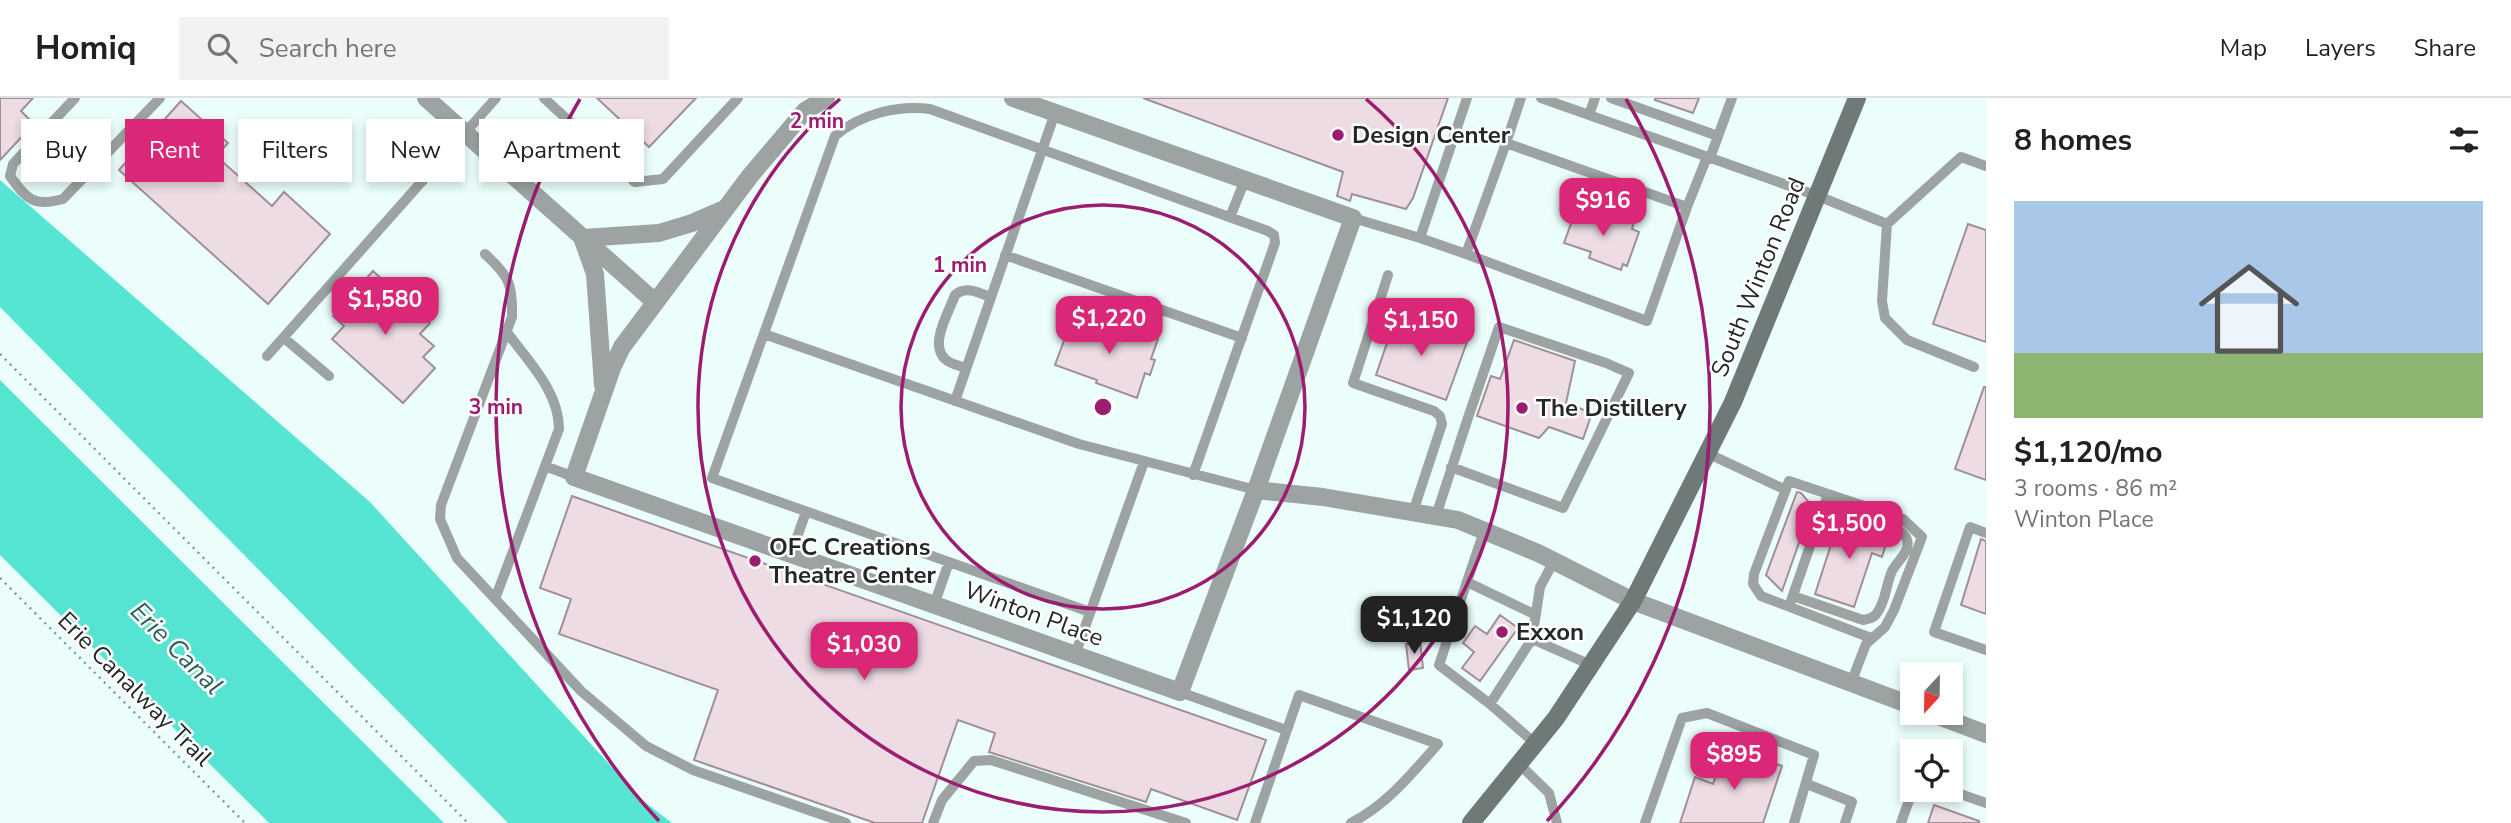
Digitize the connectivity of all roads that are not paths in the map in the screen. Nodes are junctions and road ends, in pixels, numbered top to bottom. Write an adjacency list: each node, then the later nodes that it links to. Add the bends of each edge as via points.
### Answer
1 (75, 98): 2 (lane, via 13,164 10,176 32,201 48,204 63,199)
2 (160, 98)
3 (426, 98): 19 (street)
4 (496, 98): 20 (lane)
5 (544, 98): 6 (lane, via 635,182 663,178)
6 (738, 98)
7 (826, 98): 30 (street, via 805,111)
8 (1013, 98): 17 (street)
9 (1467, 98): 35 (lane)
10 (1521, 98): 22 (lane)
11 (1541, 98): 16 (lane)
12 (1595, 98): 18 (lane)
13 (1611, 98): 21 (lane)
14 (1732, 98): 21 (lane)
15 (1857, 98): 28 (main road, South Winton Road)
16 (1569, 103): 18 (lane)
17 (1055, 113): 23 (lane); 26 (street)
18 (1589, 115): 24 (lane)
19 (449, 119)
20 (465, 133): 34 (street)
21 (1718, 136): 24 (lane)
22 (1506, 144): 29 (lane); 37 (lane)
23 (1043, 149): 31 (lane); 38 (lane); 43 (lane, via 914,107 865,117 846,126 835,136)
24 (1708, 157): 28 (lane); 29 (lane)
25 (1986, 166): 33 (lane, via 1961,157)
26 (1245, 180): 31 (lane); 32 (street)
27 (422, 182): 44 (lane)
28 (1818, 196): 33 (lane); 52 (main road, South Winton Road)
29 (1687, 207): 37 (lane, via 1647,321)
30 (726, 208): 34 (street, via 659,233); 41 (street)
31 (1230, 217): 45 (lane, via 1268,231 1275,243)
32 (1353, 218): 35 (lane); 58 (street)
33 (1887, 224): 47 (lane, via 1885,318 1907,340)
34 (583, 238): 41 (street); 50 (street, via 596,274)
35 (1420, 238): 37 (lane)
36 (485, 254): 42 (lane, via 504,271 511,287 512,317)
37 (1466, 254)
38 (1006, 255): 40 (lane); 45 (lane)
39 (1388, 275): 62 (lane, via 1353,383 1440,416 1442,424)
40 (991, 297): 48 (lane); 48 (lane, via 961,290 939,339 946,360)
41 (655, 302): 50 (street, via 622,347)
42 (506, 331): 54 (lane, via 553,396 559,413 559,429); 70 (lane, via 441,505 440,519 457,558)
43 (764, 334): 51 (lane); 61 (lane, via 712,478)
44 (284, 338): 46 (lane); 49 (lane)
45 (1241, 338): 56 (lane)
46 (267, 356)
47 (1974, 367)
48 (966, 368): 51 (lane)
49 (329, 376)
50 (604, 395): 57 (street)
51 (955, 401): 53 (lane)
52 (1707, 453): 59 (lane); 71 (main road, South Winton Road)
53 (1144, 462): 56 (lane); 74 (lane)
54 (545, 466): 57 (lane); 70 (lane)
55 (1451, 467): 55 (lane, via 1563,508 1629,373 1499,327); 63 (lane)
56 (1193, 475): 58 (lane)
57 (574, 477): 66 (street, Winton Place)
58 (1256, 490): 62 (street); 82 (street)
59 (1786, 490): 60 (lane, via 1789,481); 72 (lane, via 1753,584 1761,596)
60 (1827, 499): 72 (lane); 72 (lane, via 1891,526 1906,537 1906,550 1892,570 1880,610 1870,619); 76 (lane, via 1903,519 1922,537 1894,610 1885,627)
61 (806, 512): 66 (lane); 68 (lane)
62 (1413, 512): 63 (street)
63 (1436, 516): 64 (street)
64 (1484, 531): 67 (street); 69 (lane)
65 (1986, 533): 78 (lane, via 1970,527 1934,632)
66 (791, 554): 73 (street, Winton Place)
67 (1554, 561): 71 (street); 75 (lane, via 1540,587)
68 (949, 562): 73 (lane); 74 (lane)
69 (1467, 582): 75 (lane); 84 (lane, via 1439,665)
70 (495, 599): 95 (lane, via 581,691 646,746 693,770)
71 (1633, 601): 80 (main road, South Winton Road); 81 (street)
72 (1791, 601): 76 (lane)
73 (934, 605): 79 (street, Winton Place)
74 (1090, 612): 79 (lane)
75 (1536, 615): 77 (lane)
76 (1871, 638): 81 (lane)
77 (1532, 639): 80 (lane); 84 (lane)
78 (1986, 650)
79 (1075, 655): 82 (street, Winton Place)
80 (1591, 665): 88 (main road, South Winton Road)
81 (1852, 683): 83 (street)
82 (1180, 692): 86 (lane)
83 (1900, 701)
84 (1490, 704): 88 (lane)
85 (1962, 725): 87 (street)
86 (1286, 730): 98 (lane); 99 (lane, via 1300,695 1438,744 1392,796)
87 (1986, 734)
88 (1537, 745): 89 (main road, South Winton Road)
89 (1519, 764): 94 (lane, via 1549,793); 100 (main road, South Winton Road)
90 (1807, 784): 101 (lane, via 1814,755 1707,713 1682,718); 102 (lane); 103 (lane, via 1852,802)
91 (1963, 795): 93 (lane)
92 (1908, 802): 104 (lane)
93 (1986, 803)
94 (1557, 822)
95 (846, 823)
96 (933, 823): 97 (lane, via 942,800 974,761 991,760)
97 (1186, 823)
98 (1255, 823)
99 (1351, 823)
100 (1471, 823)
101 (1645, 823)
102 (1794, 823)
103 (1845, 823)
104 (1901, 823)

